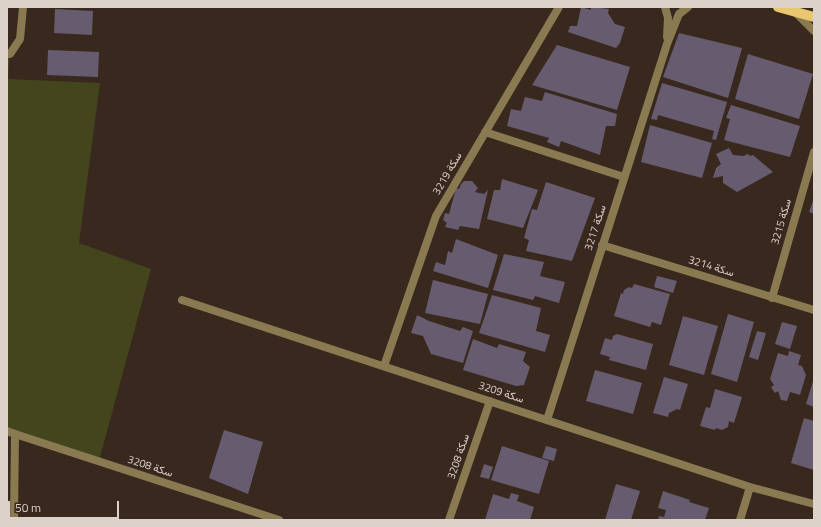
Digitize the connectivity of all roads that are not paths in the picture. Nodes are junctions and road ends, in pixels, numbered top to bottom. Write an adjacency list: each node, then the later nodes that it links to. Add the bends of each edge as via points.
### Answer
1 (23, 7): 10 (street, via 20,39 10,54)
2 (559, 7): 11 (street, سكة 3219)
3 (666, 7): 9 (street, سكة 3217)
4 (688, 7): 9 (street, سكة 3217, via 679,14)
5 (778, 7): 6 (main road)
6 (796, 13): 7 (main road); 8 (street)
7 (814, 17)
8 (814, 31)
9 (667, 44): 13 (street, سكة 3217)
10 (7, 54)
11 (485, 132): 13 (street); 18 (street, سكة 3219, via 436,216)
12 (814, 152): 15 (street, سكة 3215)
13 (624, 177): 14 (street, سكة 3217)
14 (602, 245): 15 (street, سكة 3214); 20 (street, سكة 3217)
15 (772, 298): 17 (street, سكة 3214)
16 (182, 300): 18 (street, سكة 3209)
17 (814, 310)
18 (384, 366): 19 (street, سكة 3209)
19 (490, 401): 20 (street, سكة 3209); 26 (street, سكة 3208)
20 (547, 420): 22 (street, سكة 3209)
21 (11, 433): 24 (street); 25 (street, سكة 3208)
22 (750, 487): 23 (street, سكة 3209); 27 (street)
23 (814, 504)
24 (14, 520)
25 (279, 520)
26 (449, 520)
27 (740, 520)

